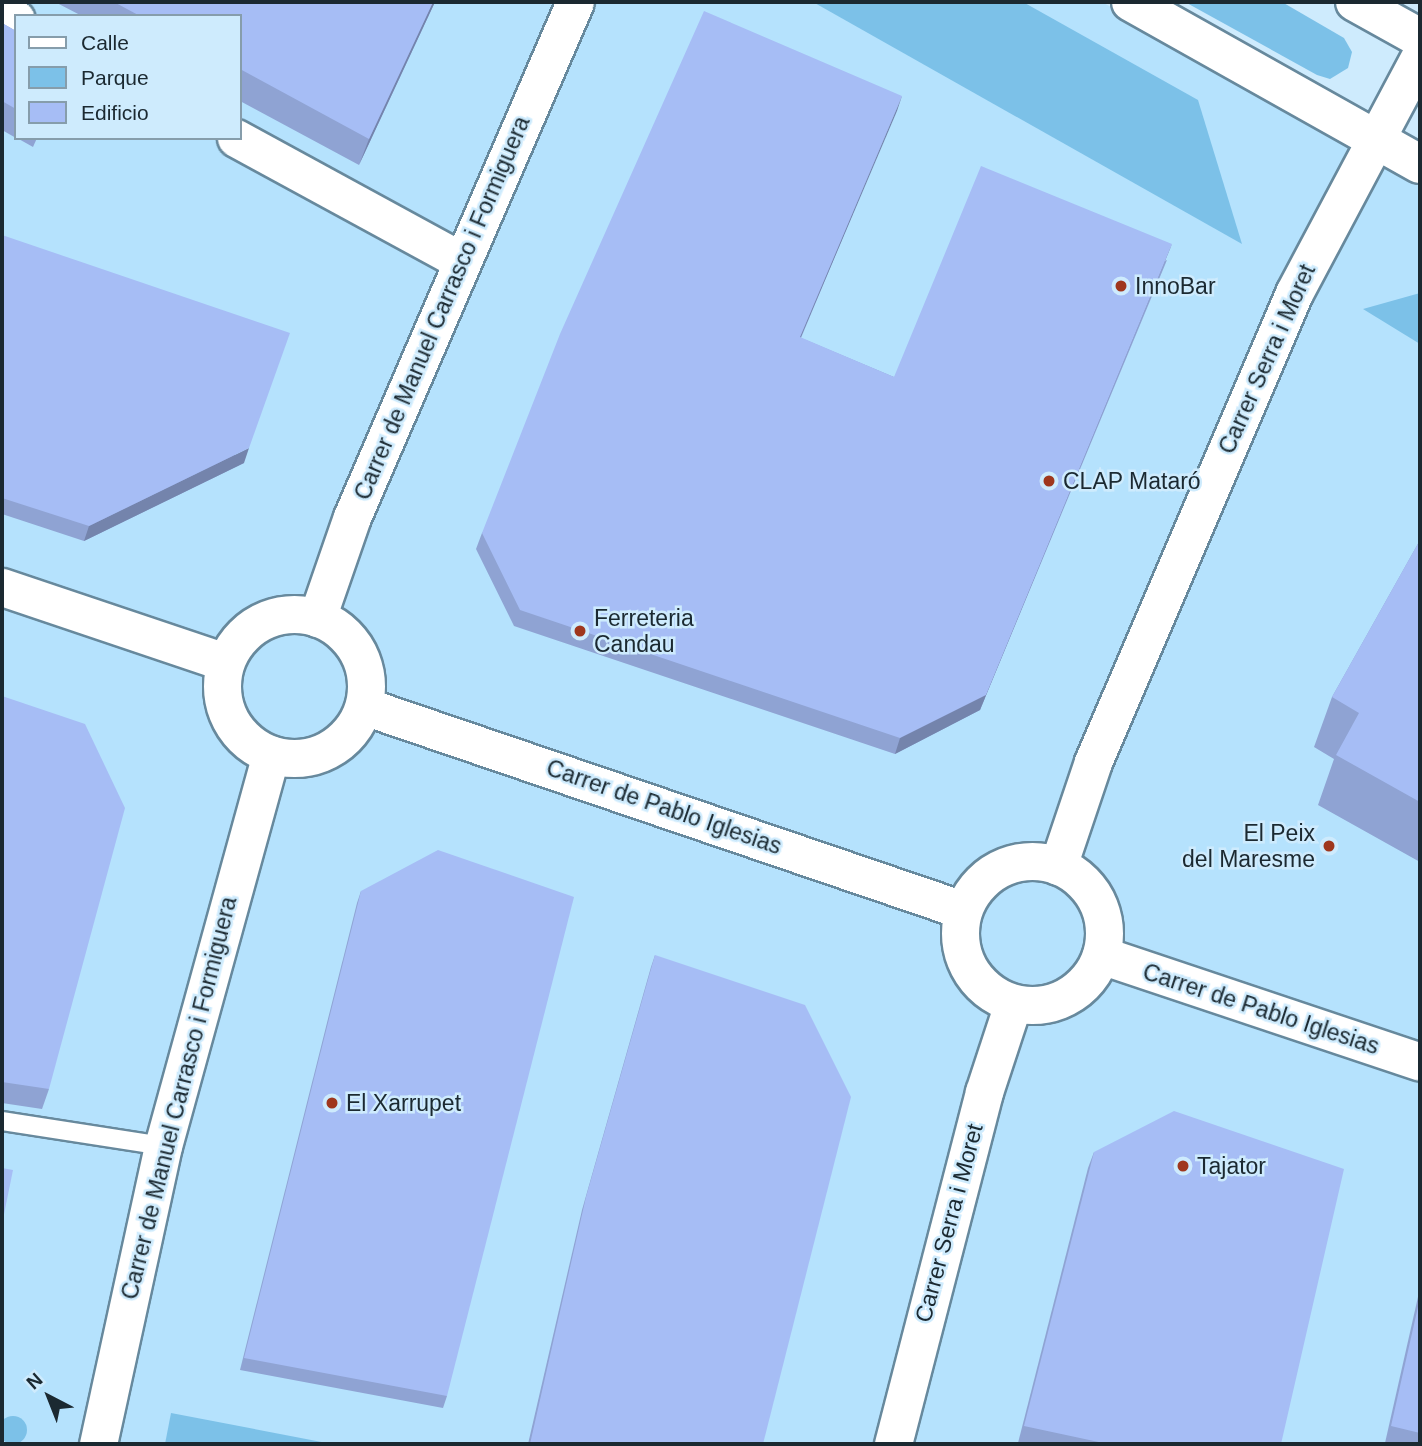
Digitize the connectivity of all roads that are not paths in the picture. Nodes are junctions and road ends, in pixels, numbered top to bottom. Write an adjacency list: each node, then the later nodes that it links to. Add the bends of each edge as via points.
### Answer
1 (575, 2): 9 (street, Carrer de Manuel Carrasco i Formiguera)
2 (1131, 2): 6 (street)
3 (1355, 2): 4 (street)
4 (1420, 38)
5 (1420, 56): 6 (street, Carrer Serra i Moret)
6 (1374, 139): 8 (street); 15 (street, Carrer Serra i Moret, via 1294,293 1093,762)
7 (240, 140): 9 (street)
8 (1420, 164)
9 (462, 261): 11 (street, Carrer de Manuel Carrasco i Formiguera, via 352,517)
10 (2, 587): 12 (street)
11 (317, 618): 12 (street, via 295,614 252,627); 13 (street, via 337,628 358,653 367,684)
12 (225, 662): 14 (street, via 221,685 234,728)
13 (364, 706): 14 (street, via 350,732 328,750 300,759); 16 (street, Carrer de Pablo Iglesias)
14 (271, 755): 21 (street, Carrer de Manuel Carrasco i Formiguera)
15 (1058, 866): 16 (street, via 1035,861 1002,869 974,889); 17 (street, via 1077,877 1102,912)
16 (963, 909): 18 (street, via 963,957 991,994)
17 (1101, 955): 18 (street, via 1088,980 1067,998 1040,1006); 19 (street, Carrer de Pablo Iglesias)
18 (1013, 1004): 23 (street, Carrer Serra i Moret, via 980,1105)
19 (1420, 1062)
20 (2, 1121): 21 (lane)
21 (163, 1146): 22 (street, Carrer de Manuel Carrasco i Formiguera)
22 (98, 1444)
23 (893, 1444)

